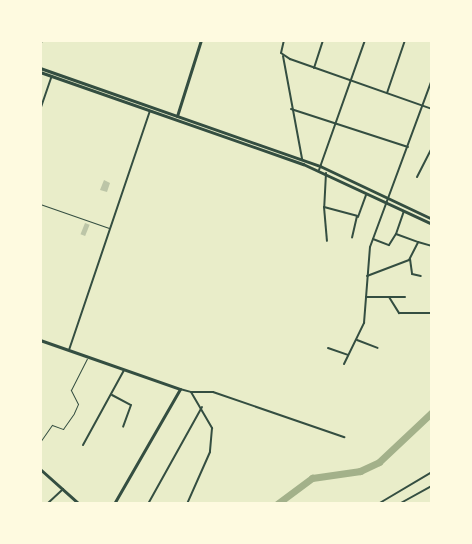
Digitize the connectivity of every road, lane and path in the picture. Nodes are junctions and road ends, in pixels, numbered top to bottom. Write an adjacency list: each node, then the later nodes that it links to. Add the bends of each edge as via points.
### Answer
1 (42, 40): 7 (lane)
2 (201, 40): 20 (main road)
3 (284, 40): 8 (street)
4 (323, 40): 9 (street)
5 (365, 40): 13 (street)
6 (405, 40): 14 (street)
7 (40, 45)
8 (283, 56): 9 (street); 16 (street)
9 (314, 68): 13 (street)
10 (40, 70): 11 (main road); 20 (main road)
11 (52, 76): 18 (street); 19 (main road)
12 (432, 79): 15 (street)
13 (351, 80): 14 (street); 21 (street)
14 (387, 93): 15 (street)
15 (422, 106): 17 (street); 22 (street)
16 (291, 109): 21 (street); 24 (street)
17 (432, 109)
18 (40, 110)
19 (150, 111): 25 (main road); 37 (street)
20 (177, 116): 24 (main road)
21 (336, 122): 22 (street); 25 (street)
22 (408, 147): 29 (street)
23 (432, 147): 27 (street)
24 (302, 159): 25 (main road)
25 (319, 168): 26 (main road); 29 (main road)
26 (326, 173): 28 (main road); 32 (street)
27 (417, 177)
28 (367, 193): 30 (main road); 34 (street)
29 (389, 197): 30 (street); 35 (main road)
30 (386, 202): 33 (main road); 40 (street)
31 (40, 204): 37 (lane)
32 (324, 207): 34 (street); 41 (street)
33 (404, 211): 36 (main road); 38 (street)
34 (358, 218): 39 (street)
35 (432, 219)
36 (432, 224)
37 (110, 228): 55 (street)
38 (396, 234): 40 (street, via 389,245); 42 (street)
39 (352, 237)
40 (373, 239): 45 (street)
41 (327, 241)
42 (418, 242): 43 (street); 44 (street)
43 (432, 246)
44 (410, 259): 45 (street); 46 (street, via 412,274)
45 (367, 276): 47 (street)
46 (421, 276)
47 (366, 297): 48 (street); 52 (street)
48 (389, 297): 49 (street); 50 (street, via 399,314)
49 (405, 297)
50 (432, 313)
51 (40, 340): 55 (main road)
52 (357, 340): 54 (street); 56 (street)
53 (328, 348): 56 (street)
54 (378, 348)
55 (69, 350): 57 (main road)
56 (349, 355): 58 (street)
57 (88, 357): 59 (main road); 66 (lane, via 71,390 78,404 74,413 63,429 52,425)
58 (344, 364)
59 (124, 370): 60 (main road); 62 (street)
60 (180, 389): 61 (street); 76 (main road)
61 (191, 392): 63 (street); 65 (street, via 213,392)
62 (111, 394): 64 (street, via 131,405); 67 (street)
63 (202, 407): 77 (street); 78 (street, via 212,441)
64 (123, 427)
65 (344, 437)
66 (40, 442)
67 (82, 445)
68 (40, 469): 70 (main road)
69 (432, 472): 79 (street)
70 (45, 473): 71 (street); 73 (main road)
71 (40, 477)
72 (432, 486): 80 (street)
73 (63, 489): 74 (street); 75 (main road)
74 (47, 504)
75 (79, 504)
76 (114, 504)
77 (148, 504)
78 (187, 504)
79 (378, 504)
80 (399, 504)

